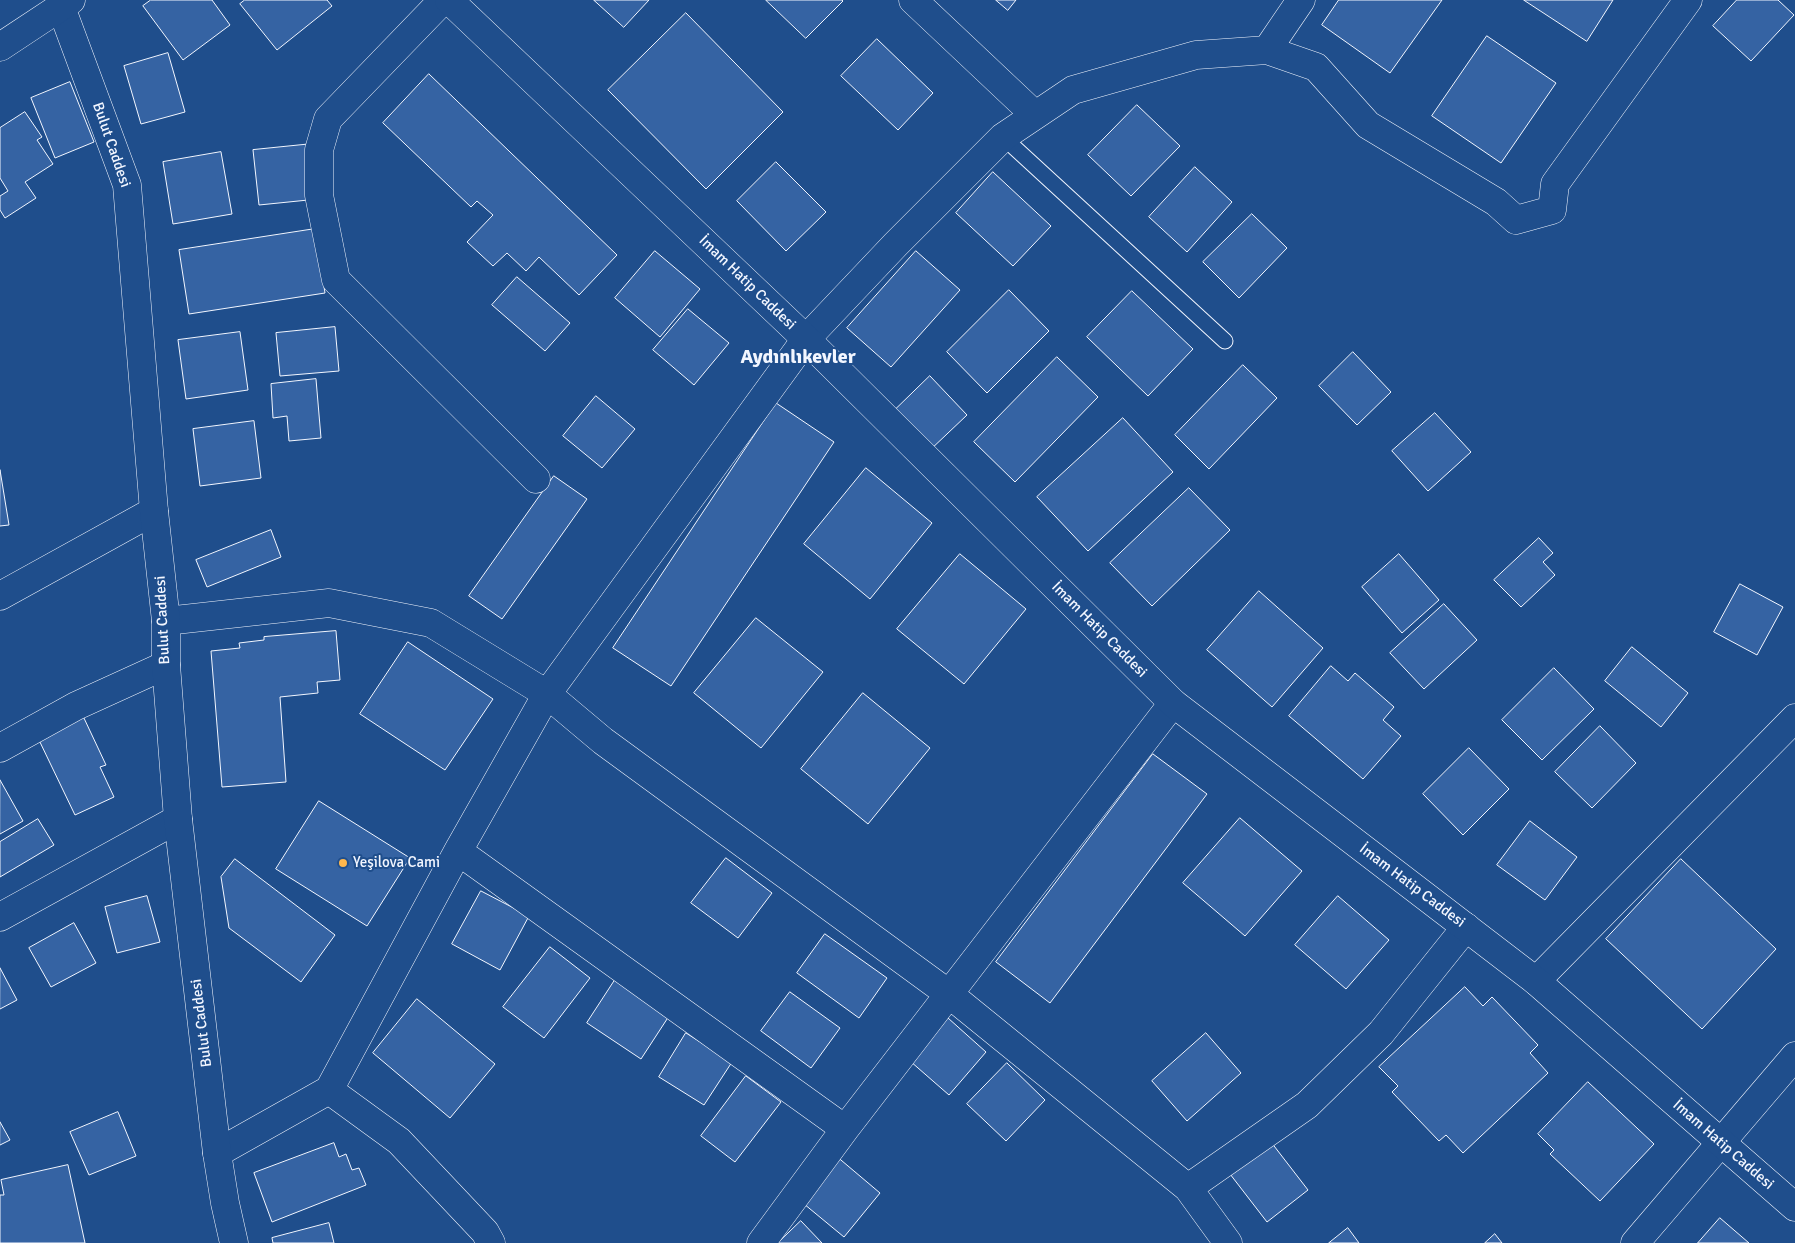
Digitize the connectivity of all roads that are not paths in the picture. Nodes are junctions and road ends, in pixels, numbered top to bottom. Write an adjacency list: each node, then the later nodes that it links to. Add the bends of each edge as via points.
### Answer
1 (443, 0): 13 (main road, via 328,118 319,150 319,195 336,280)
2 (449, 0): 11 (main road, İmam Hatip Caddesi)
3 (913, 0): 9 (main road)
4 (1301, 0): 8 (main road)
5 (1688, 0): 8 (main road, via 1554,184 1552,210 1516,220 1496,202 1368,125 1316,67)
6 (66, 3): 7 (main road); 14 (main road, Bulut Caddesi, via 127,185)
7 (0, 46)
8 (1267, 50): 9 (main road, via 1196,55 1073,90)
9 (1035, 116): 10 (main road)
10 (1003, 137): 11 (main road); 12 (lane)
11 (806, 339): 18 (main road); 19 (main road, İmam Hatip Caddesi)
12 (1225, 341)
13 (536, 479)
14 (154, 511): 15 (main road); 16 (main road, Bulut Caddesi)
15 (0, 596)
16 (166, 621): 17 (main road, Bulut Caddesi); 18 (main road, via 328,603 422,621 431,623)
17 (166, 665): 21 (main road, via 76,706); 22 (main road, Bulut Caddesi)
18 (547, 694): 23 (main road); 27 (main road, via 603,740)
19 (1173, 703): 25 (main road, İmam Hatip Caddesi); 27 (main road)
20 (1795, 718): 26 (main road)
21 (0, 748)
22 (178, 819): 24 (main road); 32 (main road, Bulut Caddesi)
23 (458, 851): 29 (main road); 30 (main road)
24 (0, 916)
25 (1466, 927): 26 (main road, İmam Hatip Caddesi); 33 (main road, via 1381,1033 1307,1105)
26 (1536, 981): 31 (main road, İmam Hatip Caddesi)
27 (949, 994): 30 (main road); 33 (main road)
28 (1795, 1056): 31 (main road)
29 (329, 1090): 32 (main road); 36 (main road, via 400,1141 485,1232)
30 (845, 1129): 37 (main road)
31 (1722, 1143): 34 (main road, İmam Hatip Caddesi); 39 (main road)
32 (217, 1153): 35 (main road, Bulut Caddesi)
33 (1188, 1188): 38 (main road)
34 (1795, 1207)
35 (234, 1243)
36 (491, 1243)
37 (761, 1243)
38 (1228, 1243)
39 (1635, 1243)

